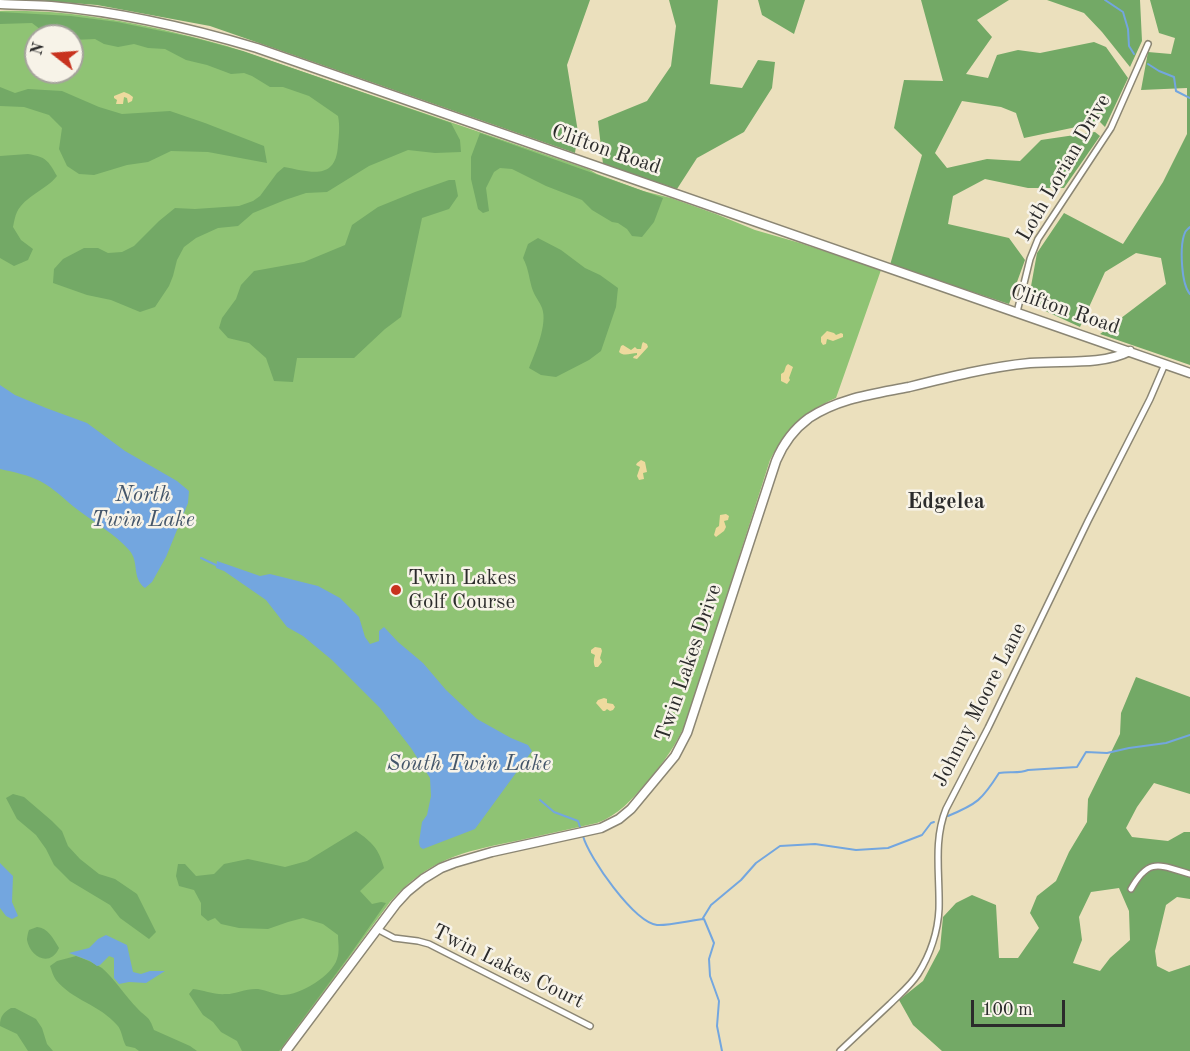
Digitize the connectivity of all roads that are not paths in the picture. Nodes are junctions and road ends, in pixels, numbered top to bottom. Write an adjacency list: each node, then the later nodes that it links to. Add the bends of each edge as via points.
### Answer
1 (0, 4): 3 (main road, Clifton Road, via 106,12 216,36)
2 (1148, 44): 3 (street, Loth Lorian Drive, via 1111,128 1038,239)
3 (1017, 312): 4 (main road, Clifton Road)
4 (1130, 351): 5 (main road, Clifton Road); 9 (main road, Twin Lakes Drive, via 1110,359 1002,366 856,397 799,426 776,461 681,746 626,815 589,832 454,862 407,892)
5 (1165, 364): 6 (main road, Clifton Road); 12 (street, Johnny Moore Lane, via 946,809 937,849 938,918 923,965 906,988)
6 (1190, 373)
7 (1190, 874): 8 (street, via 1167,867 1147,868)
8 (1131, 889)
9 (377, 929): 10 (street, Twin Lakes Court, via 394,938 429,944); 11 (main road, Twin Lakes Drive)
10 (590, 1026)
11 (286, 1051)
12 (840, 1051)

